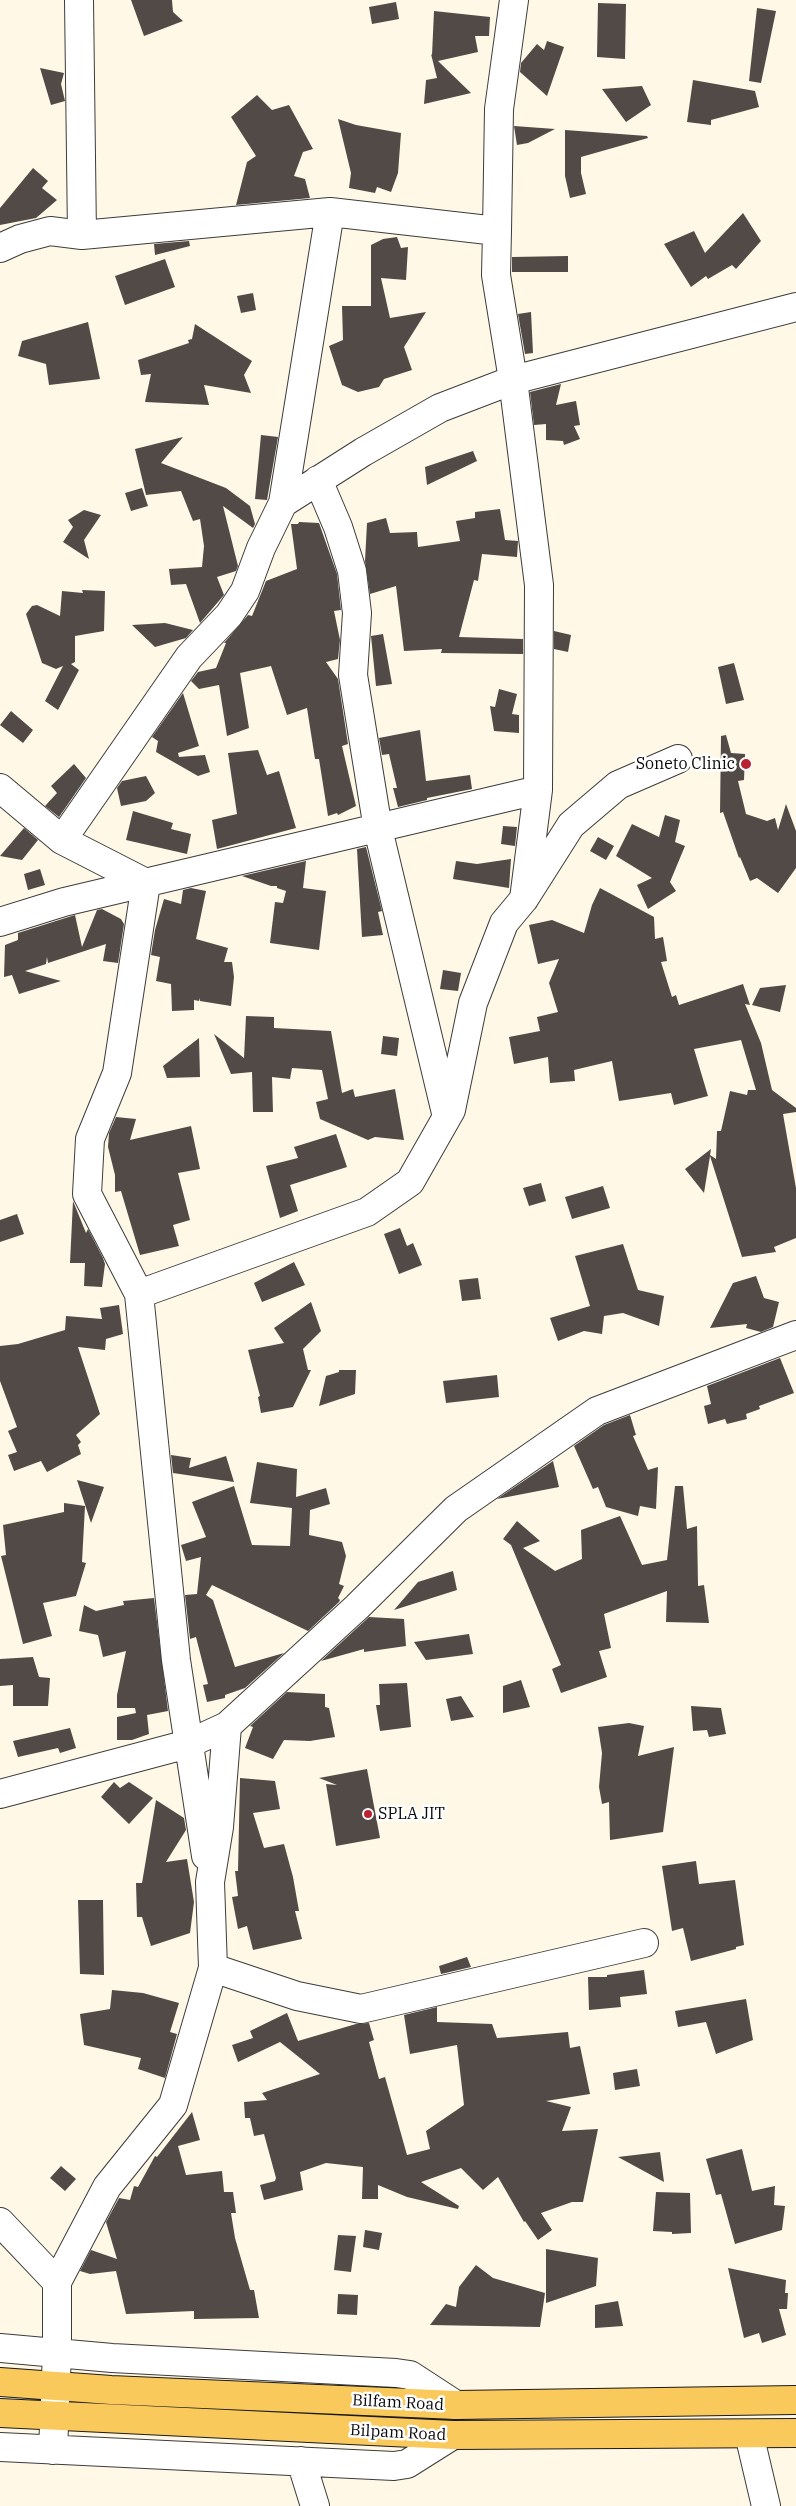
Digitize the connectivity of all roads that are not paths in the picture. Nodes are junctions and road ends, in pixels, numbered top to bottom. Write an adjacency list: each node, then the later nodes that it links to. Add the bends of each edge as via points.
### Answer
1 (79, 0): 5 (street)
2 (514, 0): 4 (street, via 499,109)
3 (330, 212): 4 (street); 5 (street); 10 (street)
4 (497, 231): 8 (street, via 496,275)
5 (82, 235): 6 (street, via 50,231)
6 (0, 248)
7 (796, 307): 8 (street)
8 (513, 380): 9 (street, via 440,408); 13 (street, via 539,585)
9 (318, 480): 10 (street); 14 (street, via 352,571 356,613 353,675)
10 (283, 503): 15 (street, via 245,591 229,615 189,657)
11 (678, 759): 17 (street, via 618,785 571,825)
12 (0, 788): 15 (street)
13 (538, 790): 14 (street); 17 (street)
14 (378, 829): 16 (street); 19 (street)
15 (62, 840): 16 (street)
16 (146, 883): 18 (street, via 64,902); 20 (street, via 117,1073 90,1139 87,1194)
17 (524, 899): 19 (street, via 504,923 473,1003)
18 (0, 922)
19 (447, 1117): 20 (street, via 410,1182 367,1212)
20 (139, 1294): 23 (street, via 176,1660)
21 (796, 1335): 22 (street, via 597,1410 456,1509)
22 (227, 1726): 23 (street); 25 (street, via 219,1827)
23 (188, 1744): 24 (street); 25 (street)
24 (0, 1794)
25 (210, 1882): 27 (street)
26 (644, 1943): 27 (street, via 361,2009 297,1996)
27 (213, 1968): 29 (street, via 173,2105 106,2187)
28 (0, 2222): 29 (street)
29 (57, 2282): 31 (street)
30 (0, 2348): 31 (street)
31 (57, 2353): 33 (street); 35 (street, via 396,2373 410,2375)
32 (0, 2382): 33 (main road, Bilfam Road)
33 (54, 2385): 35 (main road, Bilfam Road); 37 (street)
34 (796, 2400): 35 (main road, Bilfam Road)
35 (456, 2405)
36 (0, 2413): 37 (main road, Bilpam Road)
37 (53, 2416): 40 (main road, Bilpam Road); 42 (street)
38 (749, 2434): 39 (main road, Bilpam Road); 40 (main road, Bilpam Road); 45 (street)
39 (796, 2434)
40 (453, 2435): 43 (street, via 407,2464)
41 (0, 2447): 42 (street)
42 (53, 2450): 43 (street)
43 (301, 2461): 44 (street)
44 (315, 2506)
45 (766, 2506)

